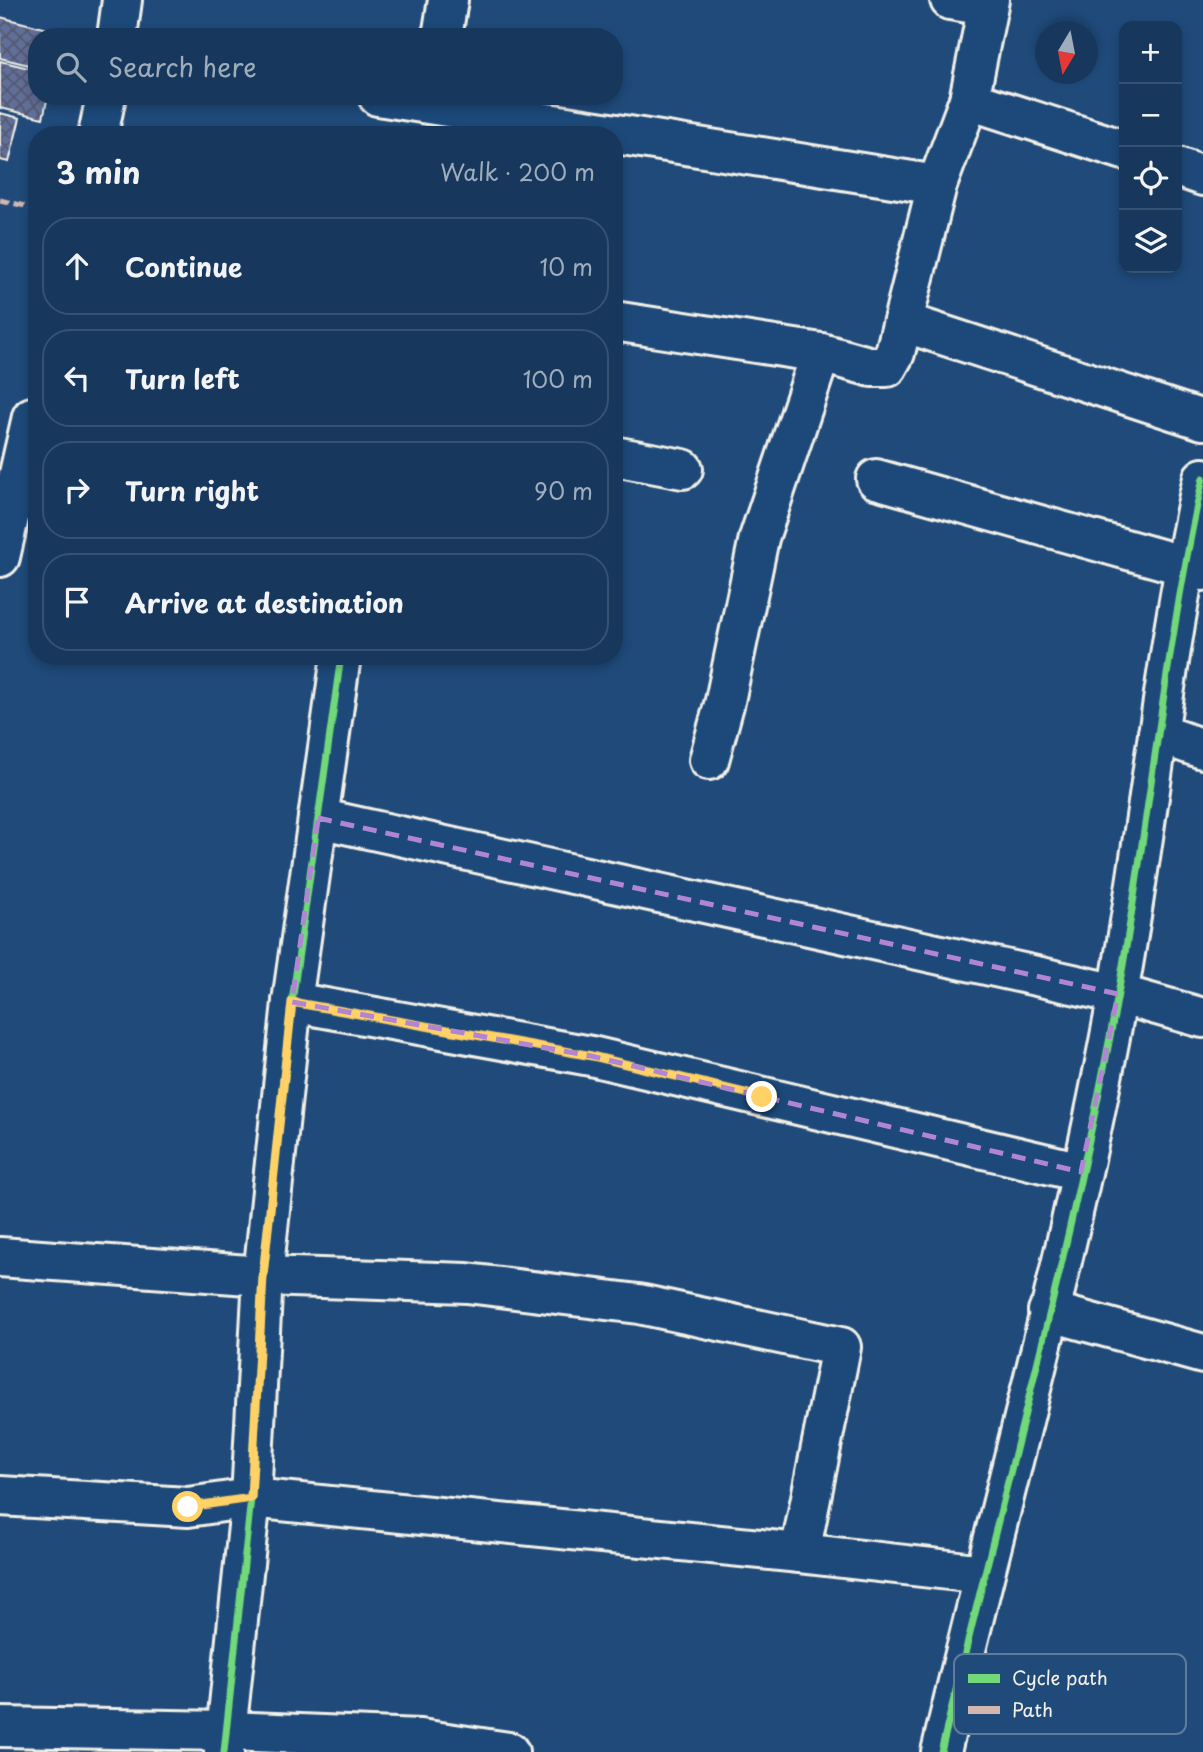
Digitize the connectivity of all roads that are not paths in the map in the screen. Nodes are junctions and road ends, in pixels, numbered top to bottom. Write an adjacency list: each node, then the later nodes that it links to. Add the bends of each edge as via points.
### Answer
1 (122, 0): 5 (street)
2 (448, 0): 6 (street)
3 (950, 0): 4 (street)
4 (988, 3): 7 (street)
5 (118, 28)
6 (443, 28)
7 (969, 100): 14 (street); 17 (street)
8 (104, 105): 11 (street)
9 (408, 105): 10 (street)
10 (430, 112): 12 (street)
11 (100, 126)
12 (527, 126)
13 (623, 140): 17 (street)
14 (1119, 148)
15 (1182, 169): 16 (street)
16 (1203, 176)
17 (937, 185): 19 (street)
18 (623, 322): 20 (street)
19 (902, 322): 20 (street, via 887,367); 22 (street)
20 (821, 353): 32 (street, via 759,538)
21 (23, 408): 27 (street)
22 (1203, 420)
23 (623, 458): 24 (street)
24 (683, 469)
25 (1203, 478): 28 (street)
26 (876, 480): 28 (street)
27 (0, 557)
28 (1193, 568): 30 (street)
29 (340, 665): 33 (street)
30 (1158, 733): 31 (street); 34 (street)
31 (1203, 749)
32 (709, 760)
33 (318, 818): 34 (street); 35 (street)
34 (1118, 994): 36 (street); 37 (street)
35 (292, 1002): 37 (street, via 592,1056); 39 (street)
36 (1203, 1018)
37 (1081, 1172): 40 (street)
38 (0, 1257): 39 (street)
39 (263, 1276): 43 (street); 44 (street, via 480,1284 639,1304 841,1347)
40 (1048, 1311): 41 (street); 45 (street)
41 (1203, 1354)
42 (0, 1496): 43 (street, via 188,1507)
43 (251, 1498): 44 (street); 49 (street)
44 (800, 1553): 45 (street)
45 (984, 1574): 46 (street)
46 (965, 1654)
47 (954, 1698): 51 (street)
48 (0, 1727): 49 (street)
49 (225, 1741): 50 (street, via 420,1739)
50 (509, 1752)
51 (941, 1752)

